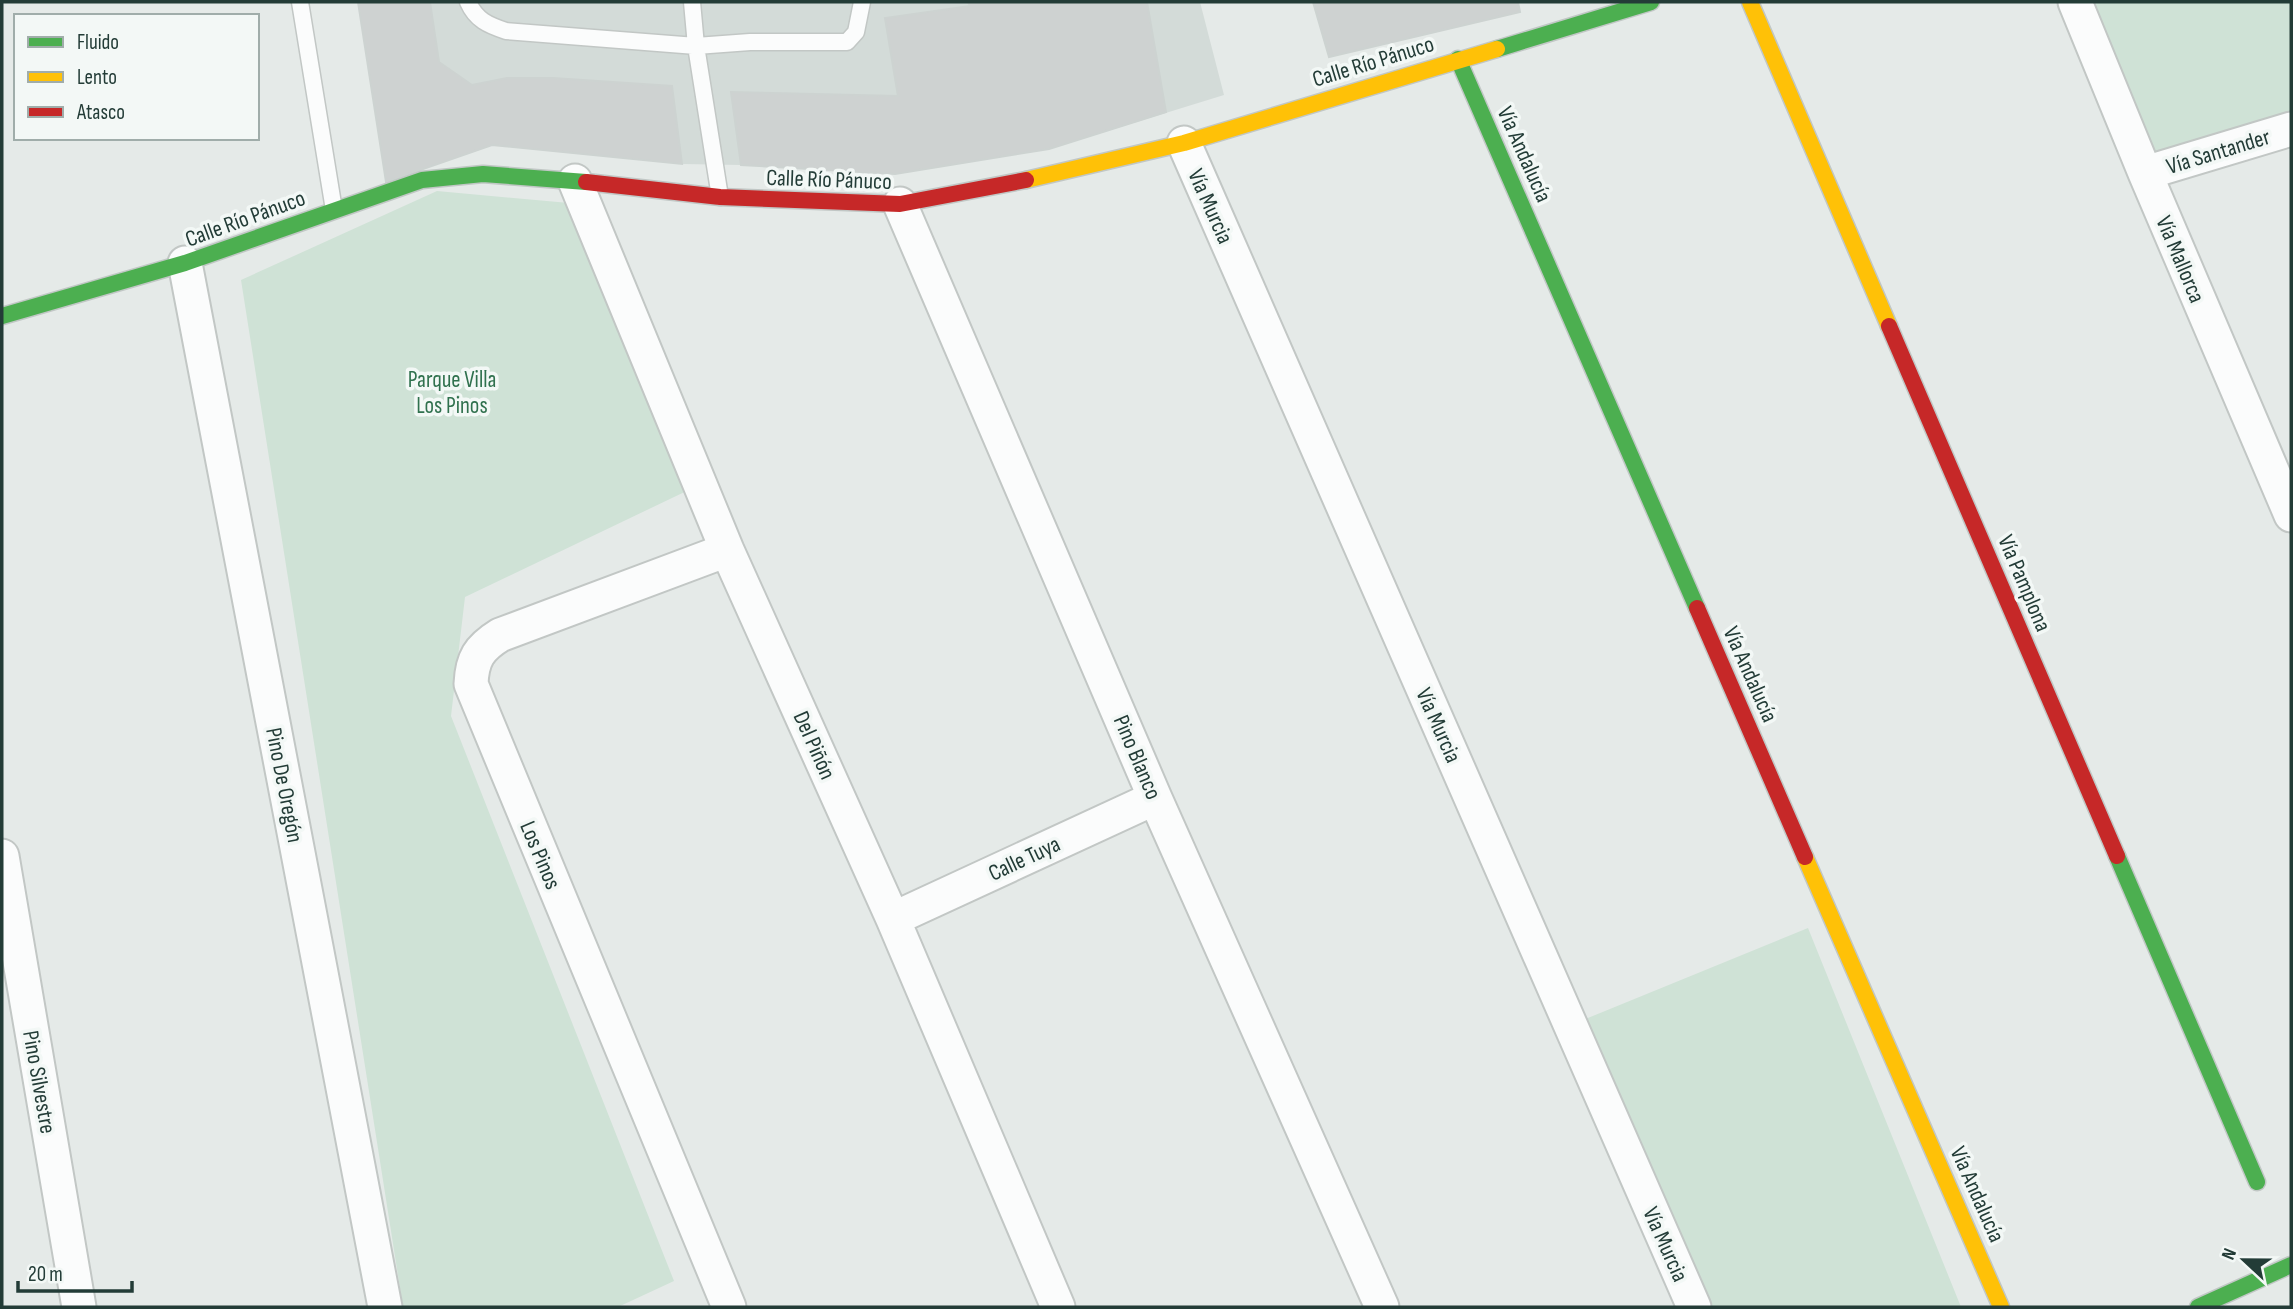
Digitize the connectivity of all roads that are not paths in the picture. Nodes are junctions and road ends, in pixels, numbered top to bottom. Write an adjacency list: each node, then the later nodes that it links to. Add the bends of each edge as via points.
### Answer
1 (300, 2): 16 (lane)
2 (468, 2): 8 (lane, via 476,17 506,31)
3 (692, 2): 8 (lane)
4 (862, 2): 8 (lane, via 856,32 847,42)
5 (1651, 2): 9 (street, Calle Río Pánuco)
6 (1750, 2): 24 (street, Vía Pamplona)
7 (2075, 2): 12 (street, Vía Mallorca)
8 (696, 46): 14 (lane)
9 (1458, 59): 11 (street, Calle Río Pánuco); 32 (street, Vía Andalucía)
10 (2291, 129): 12 (street, Vía Santander)
11 (1184, 143): 15 (street, Calle Río Pánuco, via 1050,176); 31 (street, Vía Murcia)
12 (2144, 173): 19 (street, Vía Mallorca)
13 (575, 181): 14 (street, Calle Río Pánuco); 16 (street, Calle Río Pánuco, via 451,176 422,180); 20 (street, Del Piñón)
14 (720, 197): 15 (street, Calle Río Pánuco)
15 (900, 204): 21 (street, Pino Blanco)
16 (334, 210): 17 (street, Calle Río Pánuco)
17 (185, 263): 18 (street, Calle Río Pánuco); 28 (street, Pino De Oregón)
18 (2, 316)
19 (2291, 515)
20 (727, 550): 23 (street, Del Piñón); 26 (street, Los Pinos, via 500,635 475,657 471,684)
21 (1155, 797): 23 (street, Calle Tuya); 30 (street, Pino Blanco)
22 (2, 856): 27 (street, Pino Silvestre)
23 (893, 919): 29 (street, Del Piñón)
24 (2257, 1182)
25 (2291, 1265): 33 (street)
26 (716, 1303)
27 (79, 1307)
28 (385, 1307)
29 (1058, 1307)
30 (1382, 1307)
31 (1694, 1307)
32 (2001, 1307)
33 (2198, 1307)

